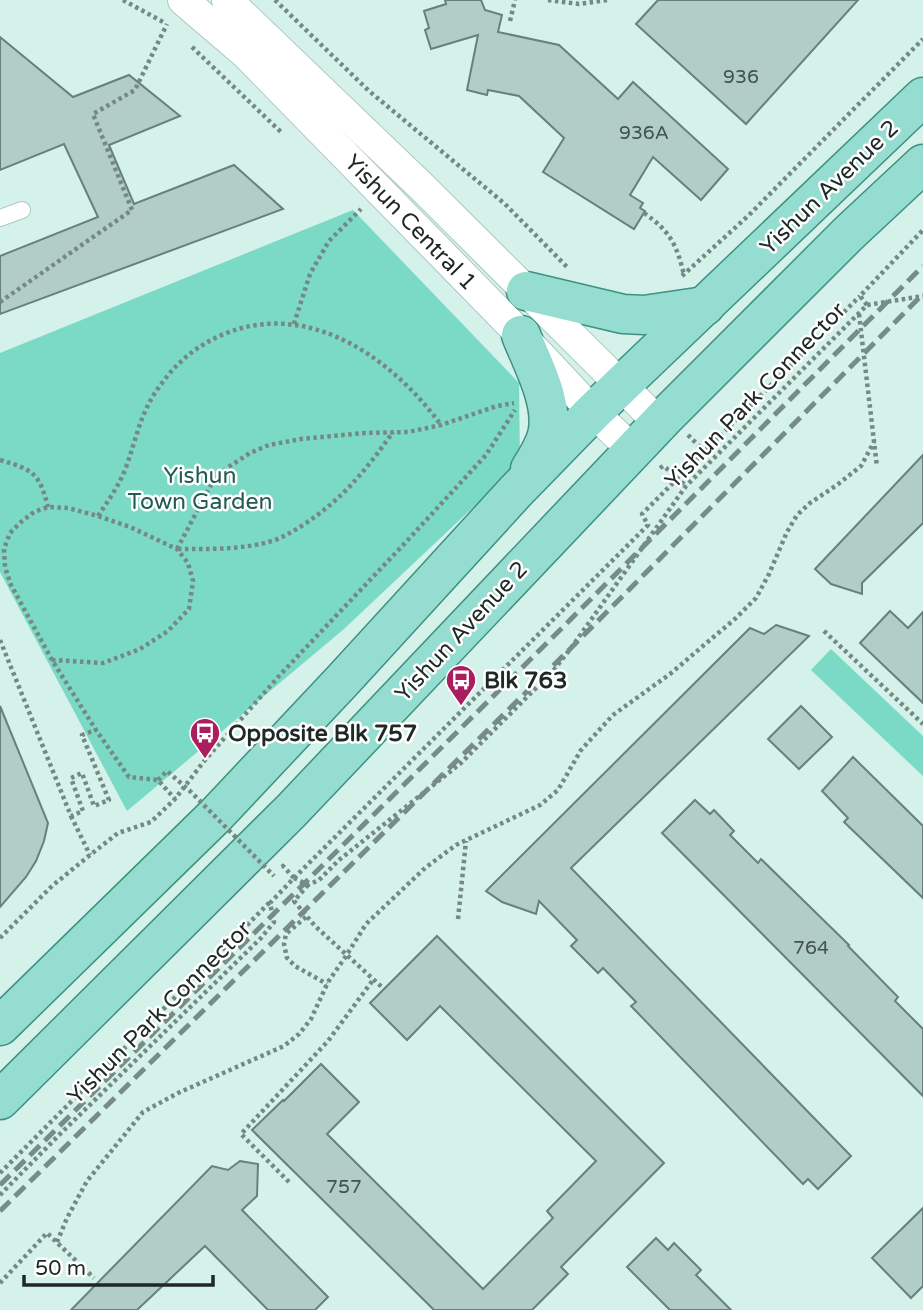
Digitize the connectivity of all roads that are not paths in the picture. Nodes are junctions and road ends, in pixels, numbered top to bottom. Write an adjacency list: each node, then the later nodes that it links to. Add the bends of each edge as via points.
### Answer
1 (227, 0): 7 (street, Yishun Central 1)
2 (175, 12): 9 (street, Yishun Central 1, via 244,53 370,200)
3 (923, 97): 8 (main road, Yishun Avenue 2)
4 (923, 164): 12 (main road, Yishun Avenue 2)
5 (22, 210): 6 (lane)
6 (0, 218)
7 (526, 291): 8 (main road, via 623,314); 10 (street, Yishun Central 1)
8 (705, 306): 10 (main road, Yishun Avenue 2)
9 (520, 335): 11 (street, Yishun Central 1); 13 (main road, via 544,394 548,423 540,453)
10 (621, 384): 11 (main road, Yishun Avenue 2); 12 (street, Yishun Central 1)
11 (593, 412): 12 (street, Yishun Central 1); 13 (main road, Yishun Avenue 2)
12 (646, 436): 15 (main road, Yishun Avenue 2, via 290,811)
13 (516, 491): 14 (main road, Yishun Avenue 2, via 216,815)
14 (0, 1026)
15 (0, 1100)

